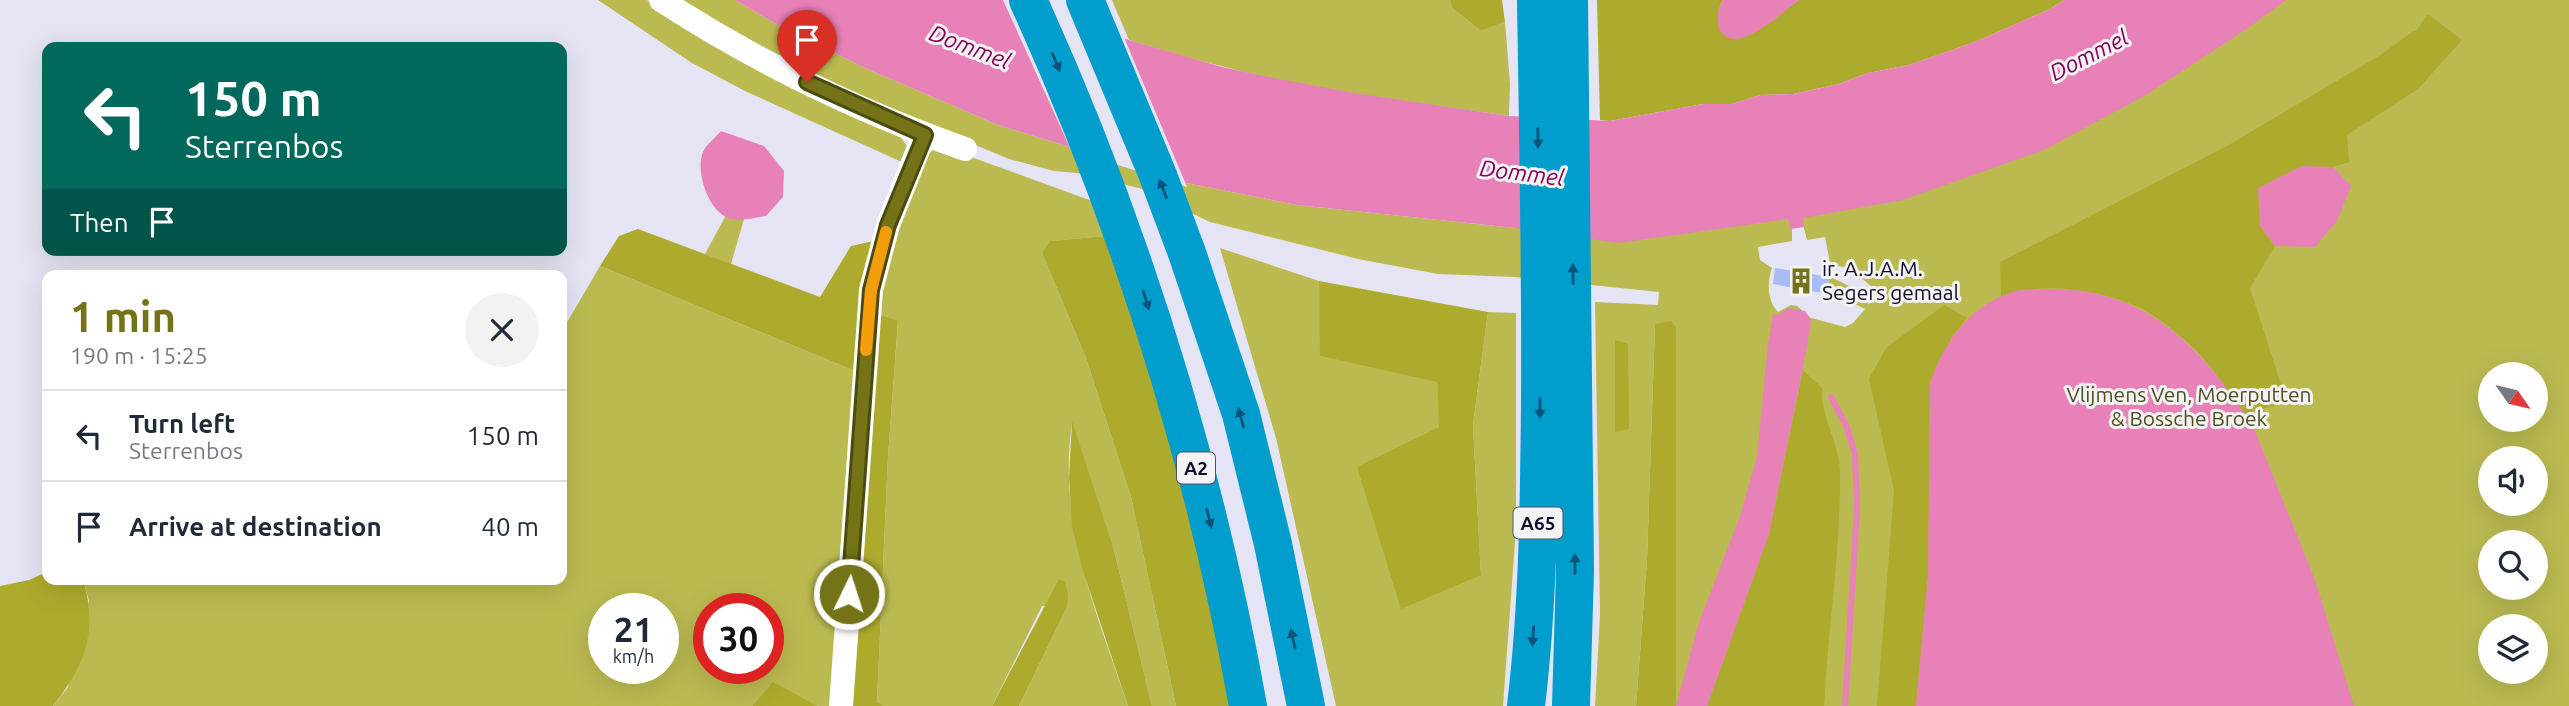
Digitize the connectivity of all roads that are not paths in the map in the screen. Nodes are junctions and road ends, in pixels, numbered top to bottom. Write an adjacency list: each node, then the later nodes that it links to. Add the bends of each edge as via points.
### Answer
1 (661, 0): 8 (street, via 807,82)
2 (1028, 0): 12 (highway, A2, one-way to 12, via 1125,235 1193,456)
3 (1085, 0): 13 (highway, one-way to 3, via 1241,415 1157,173)
4 (1518, 0): 7 (highway, A65)
5 (1536, 0): 7 (highway, A65)
6 (1569, 0): 7 (highway, A65)
7 (1554, 71): 10 (highway, A65)
8 (925, 135): 9 (street); 11 (street, via 888,225 871,290)
9 (965, 149)
10 (1557, 341): 14 (highway, A65, one-way to 14); 15 (highway, A65, one-way to 10, via 1575,571)
11 (841, 706)
12 (1248, 706)
13 (1306, 706)
14 (1526, 706)
15 (1571, 706)

